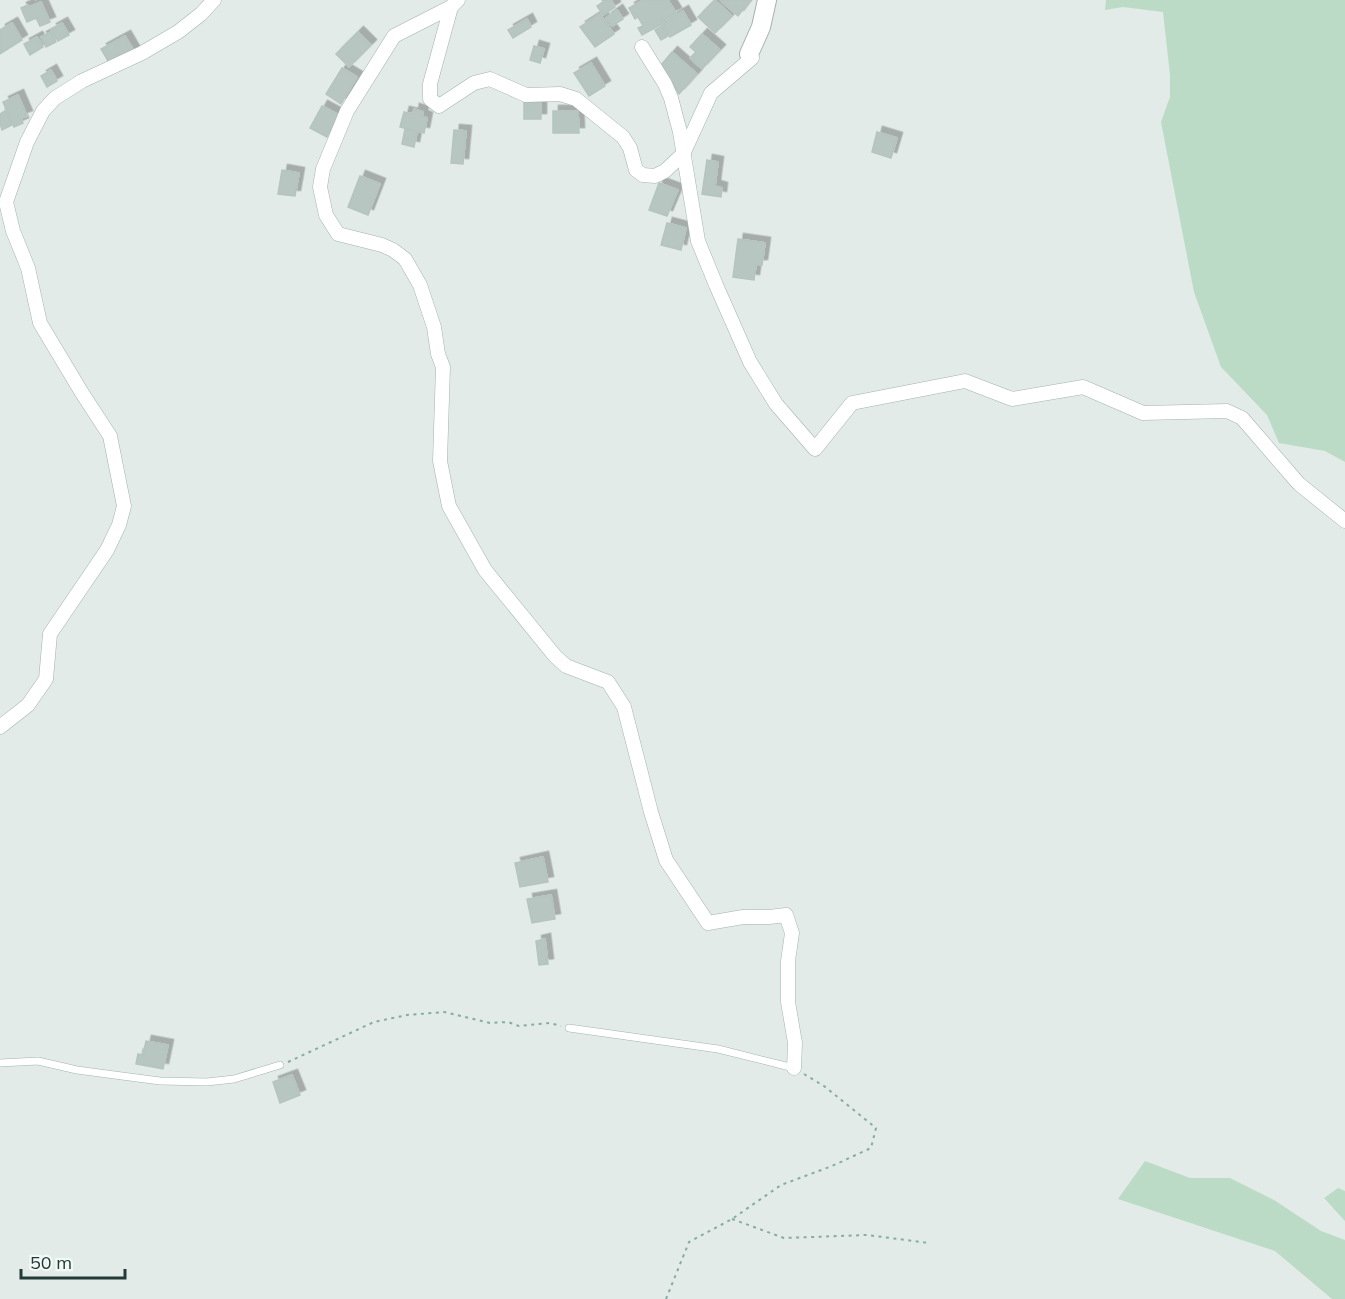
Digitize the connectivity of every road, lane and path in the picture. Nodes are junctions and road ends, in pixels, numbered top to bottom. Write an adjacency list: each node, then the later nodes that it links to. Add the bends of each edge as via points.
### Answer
1 (214, 0): 8 (street, via 178,32 55,98 43,111 27,142 6,202 28,267 40,323 110,436 124,507 107,550 50,634 46,679 28,705)
2 (767, 0): 5 (street)
3 (455, 3): 6 (street, via 430,84 430,99 439,106 474,83 490,79 526,95 560,94 576,99 623,137 636,170 643,175 655,176 665,171); 12 (street, via 394,36 347,111 323,170 320,187 326,215 338,234 393,250 405,259 420,285 443,368 440,460 449,506 485,570 555,656 566,666 608,682 624,707 666,860 708,923 786,915 792,933 788,992)
4 (642, 47): 6 (street, via 671,98)
5 (749, 54): 6 (street, via 752,57 711,93)
6 (683, 154): 7 (street, via 698,241 750,362 776,404 815,449 852,403 965,381 1012,399 1083,387 1143,413 1227,411 1242,418 1299,484)
7 (1345, 521)
8 (0, 728)
9 (569, 1028): 11 (path, via 550,1023 490,1023 444,1012 407,1015 374,1022); 12 (lane, via 718,1049)
10 (0, 1063): 11 (lane, via 38,1061 160,1081 207,1082 234,1079)
11 (280, 1065)
12 (794, 1068): 13 (path, via 824,1086 876,1128 871,1148 781,1185)
13 (732, 1219): 14 (path, via 783,1238 867,1235); 15 (path, via 689,1242)
14 (929, 1243)
15 (666, 1299)

